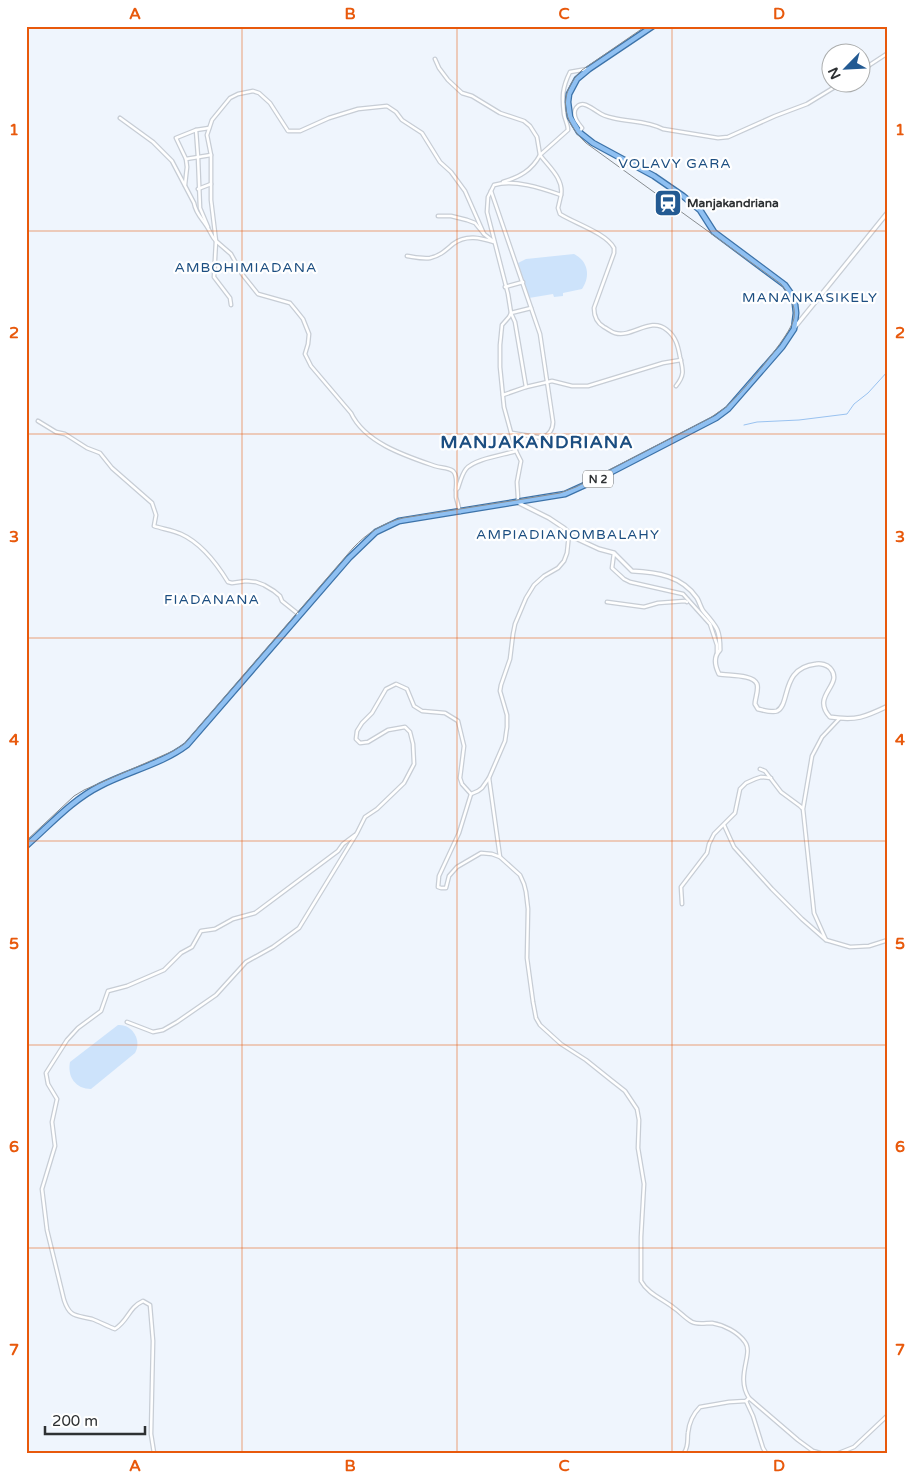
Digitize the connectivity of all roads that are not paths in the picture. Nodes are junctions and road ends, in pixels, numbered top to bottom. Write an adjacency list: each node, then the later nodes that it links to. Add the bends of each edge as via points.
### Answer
1 (652, 26): 5 (main road)
2 (888, 52): 4 (street)
3 (435, 60): 12 (street, via 448,80 462,93 530,126 537,137)
4 (872, 63)
5 (589, 69): 10 (main road, via 577,79 569,94 570,117); 12 (street, via 570,72 563,90 568,130)
6 (827, 92): 10 (street, via 807,104 728,137 718,138 615,119 584,104 579,105 574,114 582,128)
7 (120, 118): 17 (street, via 153,142 172,161)
8 (209, 128): 9 (street); 11 (street); 24 (street, via 230,98 253,91 270,103 291,132 358,109 387,106 422,133 440,162 465,191)
9 (196, 130): 13 (street); 14 (street, via 176,138)
10 (579, 132): 33 (main road, via 683,196 700,210 714,232 785,285 795,304)
11 (211, 155): 13 (street); 16 (street)
12 (540, 155): 15 (street, via 528,171); 20 (street, via 556,174)
13 (198, 157): 14 (street); 18 (street)
14 (186, 159): 17 (street)
15 (502, 183): 19 (street); 20 (street)
16 (211, 184): 18 (street); 25 (street)
17 (185, 187): 23 (street, via 195,210)
18 (198, 189): 23 (street, via 200,208)
19 (491, 189): 26 (street, via 486,204); 28 (street)
20 (561, 195): 34 (street, via 560,214 607,240 614,248 594,308 594,315 601,325 615,333 655,324 663,327 676,340)
21 (888, 212): 33 (street)
22 (438, 216): 24 (street, via 475,223)
23 (209, 229): 25 (street)
24 (484, 234): 26 (street)
25 (216, 241): 30 (street, via 214,277 230,298); 42 (street, via 231,254 258,294 290,303 303,319 309,334 305,354 311,366 361,429 408,456 448,468 456,476)
26 (494, 242): 27 (street, via 469,237 432,257); 29 (street)
27 (407, 256)
28 (523, 282): 29 (street); 31 (street)
29 (505, 287): 32 (street)
30 (231, 305)
31 (531, 308): 32 (street); 35 (street, via 540,334)
32 (511, 313): 37 (street); 38 (street, via 502,325 500,345)
33 (794, 329): 43 (main road, N 2, via 728,409 716,418 565,494)
34 (681, 360): 35 (street, via 588,386); 36 (street, via 683,372)
35 (547, 381): 37 (street); 40 (street, via 553,429 542,438)
36 (676, 386)
37 (526, 387): 38 (street)
38 (503, 394): 40 (street)
39 (38, 421): 49 (street, via 100,453 152,503 156,515 154,526 187,537 214,561 228,582 256,582 269,588)
40 (512, 433): 41 (street)
41 (516, 450): 42 (street, via 468,467); 43 (street, via 521,461)
42 (456, 490): 44 (street)
43 (517, 502): 44 (main road, N 2); 45 (street, via 549,518)
44 (460, 512): 49 (main road, N 2, via 399,521 376,532)
45 (570, 534): 46 (street); 54 (street, via 564,561 534,585 515,624 510,659 500,691 508,727)
46 (614, 553): 48 (street, via 612,568 624,579 683,594); 50 (street, via 632,571 664,574 678,580 692,592 717,627 720,650)
47 (607, 602): 48 (street, via 644,607 685,601)
48 (693, 606): 50 (street, via 710,624 718,645)
49 (299, 616): 60 (main road, N 2, via 187,745 175,754 81,797)
50 (717, 653): 52 (street, via 715,660 719,674 744,676 754,681 757,690 754,704 758,709 775,712 782,706 794,674 806,666 829,666 833,681 825,696 824,710 830,717)
51 (888, 706): 52 (street, via 864,717)
52 (840, 718): 57 (street, via 822,737 812,756)
53 (760, 769): 55 (street)
54 (489, 778): 56 (street, via 482,788); 61 (street)
55 (771, 778): 57 (street, via 781,792); 58 (street, via 760,777 746,783 740,789 735,813)
56 (471, 794): 59 (street, via 460,778 464,746 458,721 445,713 414,706 407,689 396,684 386,689 357,731 356,738 360,743 368,742 388,730 405,727 412,738 414,764 404,783 365,817); 61 (street, via 459,834 439,876 438,887 446,888 453,870 477,855 485,853)
57 (803, 809): 63 (street, via 814,913)
58 (724, 825): 62 (street, via 714,834 708,853 681,887); 63 (street, via 734,847 772,889)
59 (357, 833): 65 (street, via 299,928 246,962 216,995 163,1030 152,1032); 69 (street, via 256,913 201,932 192,947 164,970 108,992 101,1011 67,1040 46,1073 57,1099 52,1122 55,1146 42,1189 47,1230 64,1300 67,1310 76,1316 115,1329 136,1304 143,1301 150,1305 154,1341 151,1434)
60 (26, 846)
61 (500, 857): 66 (street, via 520,875 524,884 528,909 528,965 536,1018 561,1044 625,1091 637,1109 638,1148 644,1184 641,1281 650,1292 694,1323 717,1325 732,1331 745,1342 748,1351 743,1380)
62 (682, 904)
63 (826, 940): 64 (street, via 850,947)
64 (888, 940)
65 (127, 1022)
66 (749, 1398): 67 (street); 72 (street, via 798,1440)
67 (746, 1401): 70 (street, via 700,1407 692,1418 688,1448); 71 (street)
68 (888, 1415): 73 (street, via 854,1447)
69 (154, 1453)
70 (684, 1453)
71 (766, 1453)
72 (820, 1453)
73 (839, 1453)

